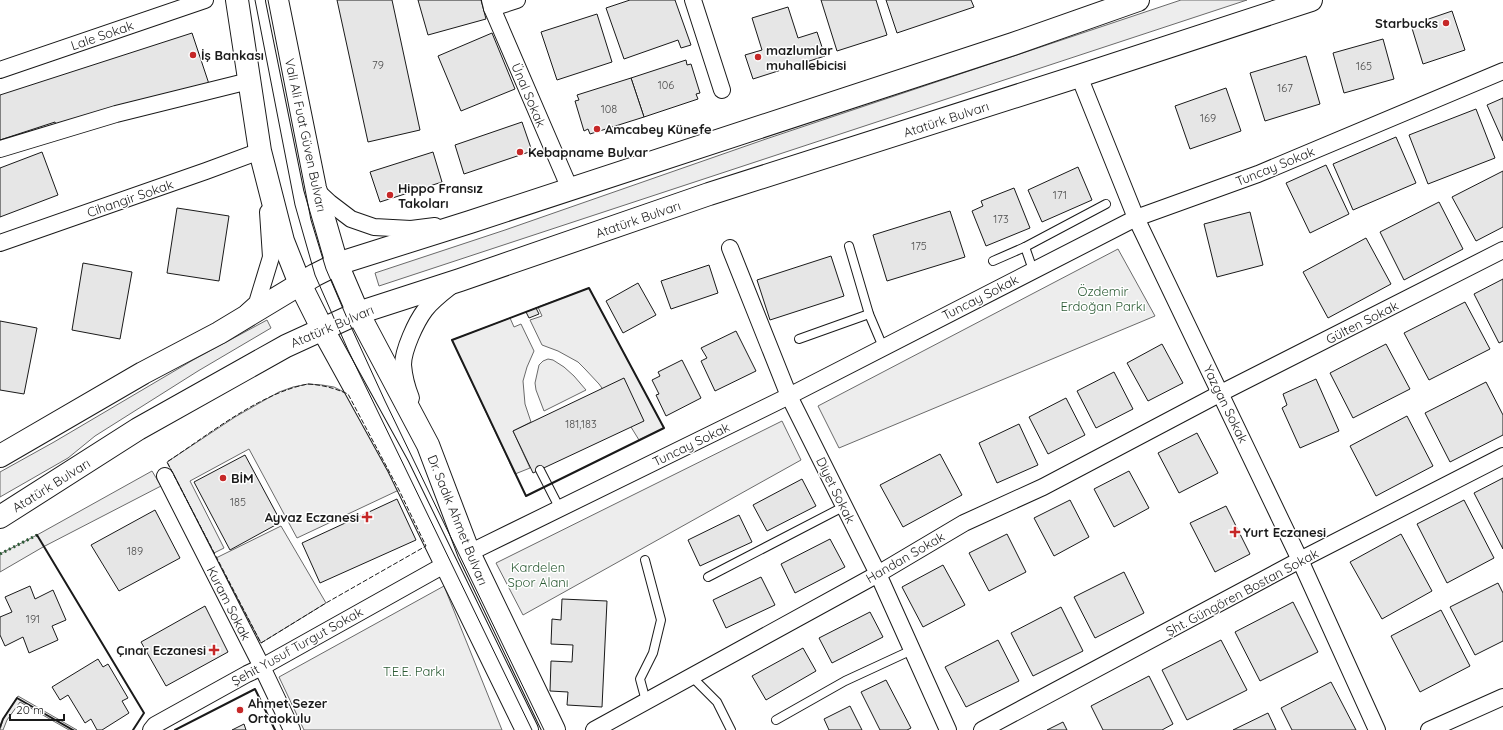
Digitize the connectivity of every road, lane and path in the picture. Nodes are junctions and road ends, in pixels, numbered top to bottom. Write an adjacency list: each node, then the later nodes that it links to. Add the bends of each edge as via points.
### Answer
1 (205, 0): 9 (street, Lale Sokak)
2 (237, 0): 12 (main road)
3 (278, 0): 17 (main road, Vali Ali Fuat Güven Bulvarı)
4 (517, 0): 8 (street)
5 (693, 0): 13 (street)
6 (1138, 0): 18 (main road, via 1013,44)
7 (1311, 0): 11 (main road, Atatürk Bulvarı)
8 (491, 4): 18 (street, Ünal Sokak)
9 (0, 70)
10 (1503, 71): 20 (street, Tuncay Sokak, via 1258,174)
11 (1079, 76): 20 (street, Yazgan Sokak); 30 (main road, Atatürk Bulvarı, via 709,194)
12 (249, 81): 14 (street, via 116,114); 15 (main road)
13 (722, 90)
14 (0, 149)
15 (260, 151): 16 (main road); 22 (street, Cihangir Sokak)
16 (266, 177): 31 (main road, via 283,241); 35 (street, via 272,257 258,303)
17 (315, 188): 21 (street, via 351,219 374,228 411,229); 28 (main road, Vali Ali Fuat Güven Bulvarı)
18 (570, 189): 21 (main road)
19 (1106, 204): 24 (lane)
20 (1136, 218): 29 (street, Tuncay Sokak); 38 (street, Yazgan Sokak)
21 (470, 222): 28 (main road)
22 (0, 243)
23 (848, 246): 33 (lane)
24 (1025, 246): 27 (lane); 29 (lane)
25 (730, 248): 39 (street, Diyet Sokak)
26 (1503, 250): 38 (street, Gülten Sokak)
27 (993, 261)
28 (337, 264): 31 (main road); 32 (main road, Vali Ali Fuat Güven Bulvarı)
29 (1033, 270): 37 (street, Tuncay Sokak)
30 (460, 280): 32 (main road, Atatürk Bulvarı); 40 (street, via 436,298 424,311 408,344 403,363 406,386)
31 (300, 284): 34 (main road); 35 (main road)
32 (358, 312): 34 (main road, Atatürk Bulvarı); 40 (main road, Dr. Sadık Ahmet Bulvarı)
33 (869, 314): 36 (lane); 37 (lane)
34 (322, 328): 47 (main road, Atatürk Bulvarı, via 138,430); 51 (main road, Dr. Sadık Ahmet Bulvarı, via 398,466)
35 (219, 333): 41 (main road, via 143,373)
36 (799, 339)
37 (883, 347): 39 (street, Tuncay Sokak)
38 (1220, 393): 50 (street, Yazgan Sokak); 52 (street, Handan Sokak, via 1043,487 964,523)
39 (789, 396): 45 (street, Diyet Sokak); 46 (street, Tuncay Sokak)
40 (428, 445): 48 (main road, Dr. Sadık Ahmet Bulvarı)
41 (0, 456)
42 (1503, 456): 50 (street, Şht. Güngören Bostan Sokak)
43 (540, 470): 46 (lane)
44 (165, 476): 55 (street, Kuram Sokak)
45 (844, 507): 52 (street, Diyet Sokak); 53 (lane)
46 (560, 508): 48 (street, Tuncay Sokak)
47 (0, 517)
48 (469, 553): 63 (main road, Dr. Sadık Ahmet Bulvarı)
49 (645, 560): 58 (lane, via 661,620 653,652 640,680)
50 (1300, 560): 67 (street, Şht. Güngören Bostan Sokak); 68 (street, Yazgan Sokak)
51 (446, 564): 55 (street, Şehit Yusuf Turgut Sokak); 62 (main road, Dr. Sadık Ahmet Bulvarı)
52 (878, 574): 54 (street, Diyet Sokak); 56 (street, Handan Sokak)
53 (708, 577)
54 (912, 650): 59 (lane, via 845,681); 66 (street, Diyet Sokak)
55 (262, 668): 60 (street, Şehit Yusuf Turgut Sokak, via 161,721); 61 (street, Kuram Sokak)
56 (691, 676): 58 (street, Handan Sokak); 65 (lane, via 717,702)
57 (1503, 697): 69 (street)
58 (646, 701): 64 (street, Handan Sokak)
59 (776, 720)
60 (151, 730)
61 (292, 730)
62 (527, 730)
63 (554, 730)
64 (594, 730)
65 (731, 730)
66 (948, 730)
67 (982, 730)
68 (1377, 730)
69 (1429, 730)

